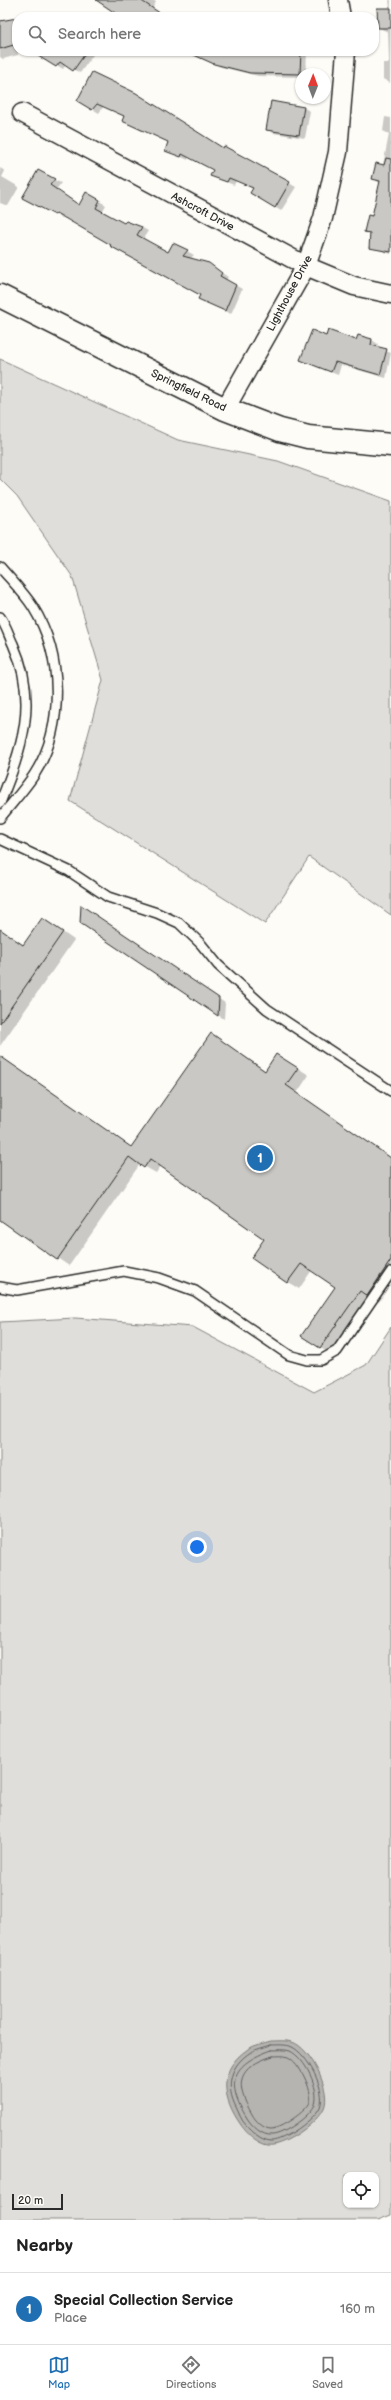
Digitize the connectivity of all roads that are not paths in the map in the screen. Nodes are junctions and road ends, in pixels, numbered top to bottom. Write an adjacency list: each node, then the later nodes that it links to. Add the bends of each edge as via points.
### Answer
1 (338, 0): 2 (street)
2 (341, 12)
3 (346, 56): 5 (street, Lighthouse Drive, via 338,152 332,187)
4 (22, 113): 5 (street, Ashcroft Drive)
5 (306, 266): 6 (street, Ashcroft Drive, via 354,286); 8 (street, Lighthouse Drive)
6 (391, 294)
7 (0, 296): 8 (street, Springfield Road)
8 (225, 408): 9 (street, Springfield Road, via 280,430 308,437)
9 (391, 445)
10 (0, 567): 13 (lane, via 33,606 48,636 57,698 55,720 35,774)
11 (0, 617): 12 (lane, via 19,660 24,677 27,706 19,755)
12 (0, 803)
13 (0, 818)
14 (0, 839): 15 (lane, via 69,871 108,897 158,912 179,923 218,965 267,1008)
15 (391, 1091)
16 (391, 1272): 17 (lane, via 338,1351 321,1360 307,1360 289,1355 195,1291 159,1278 124,1271 17,1290)
17 (0, 1287)

